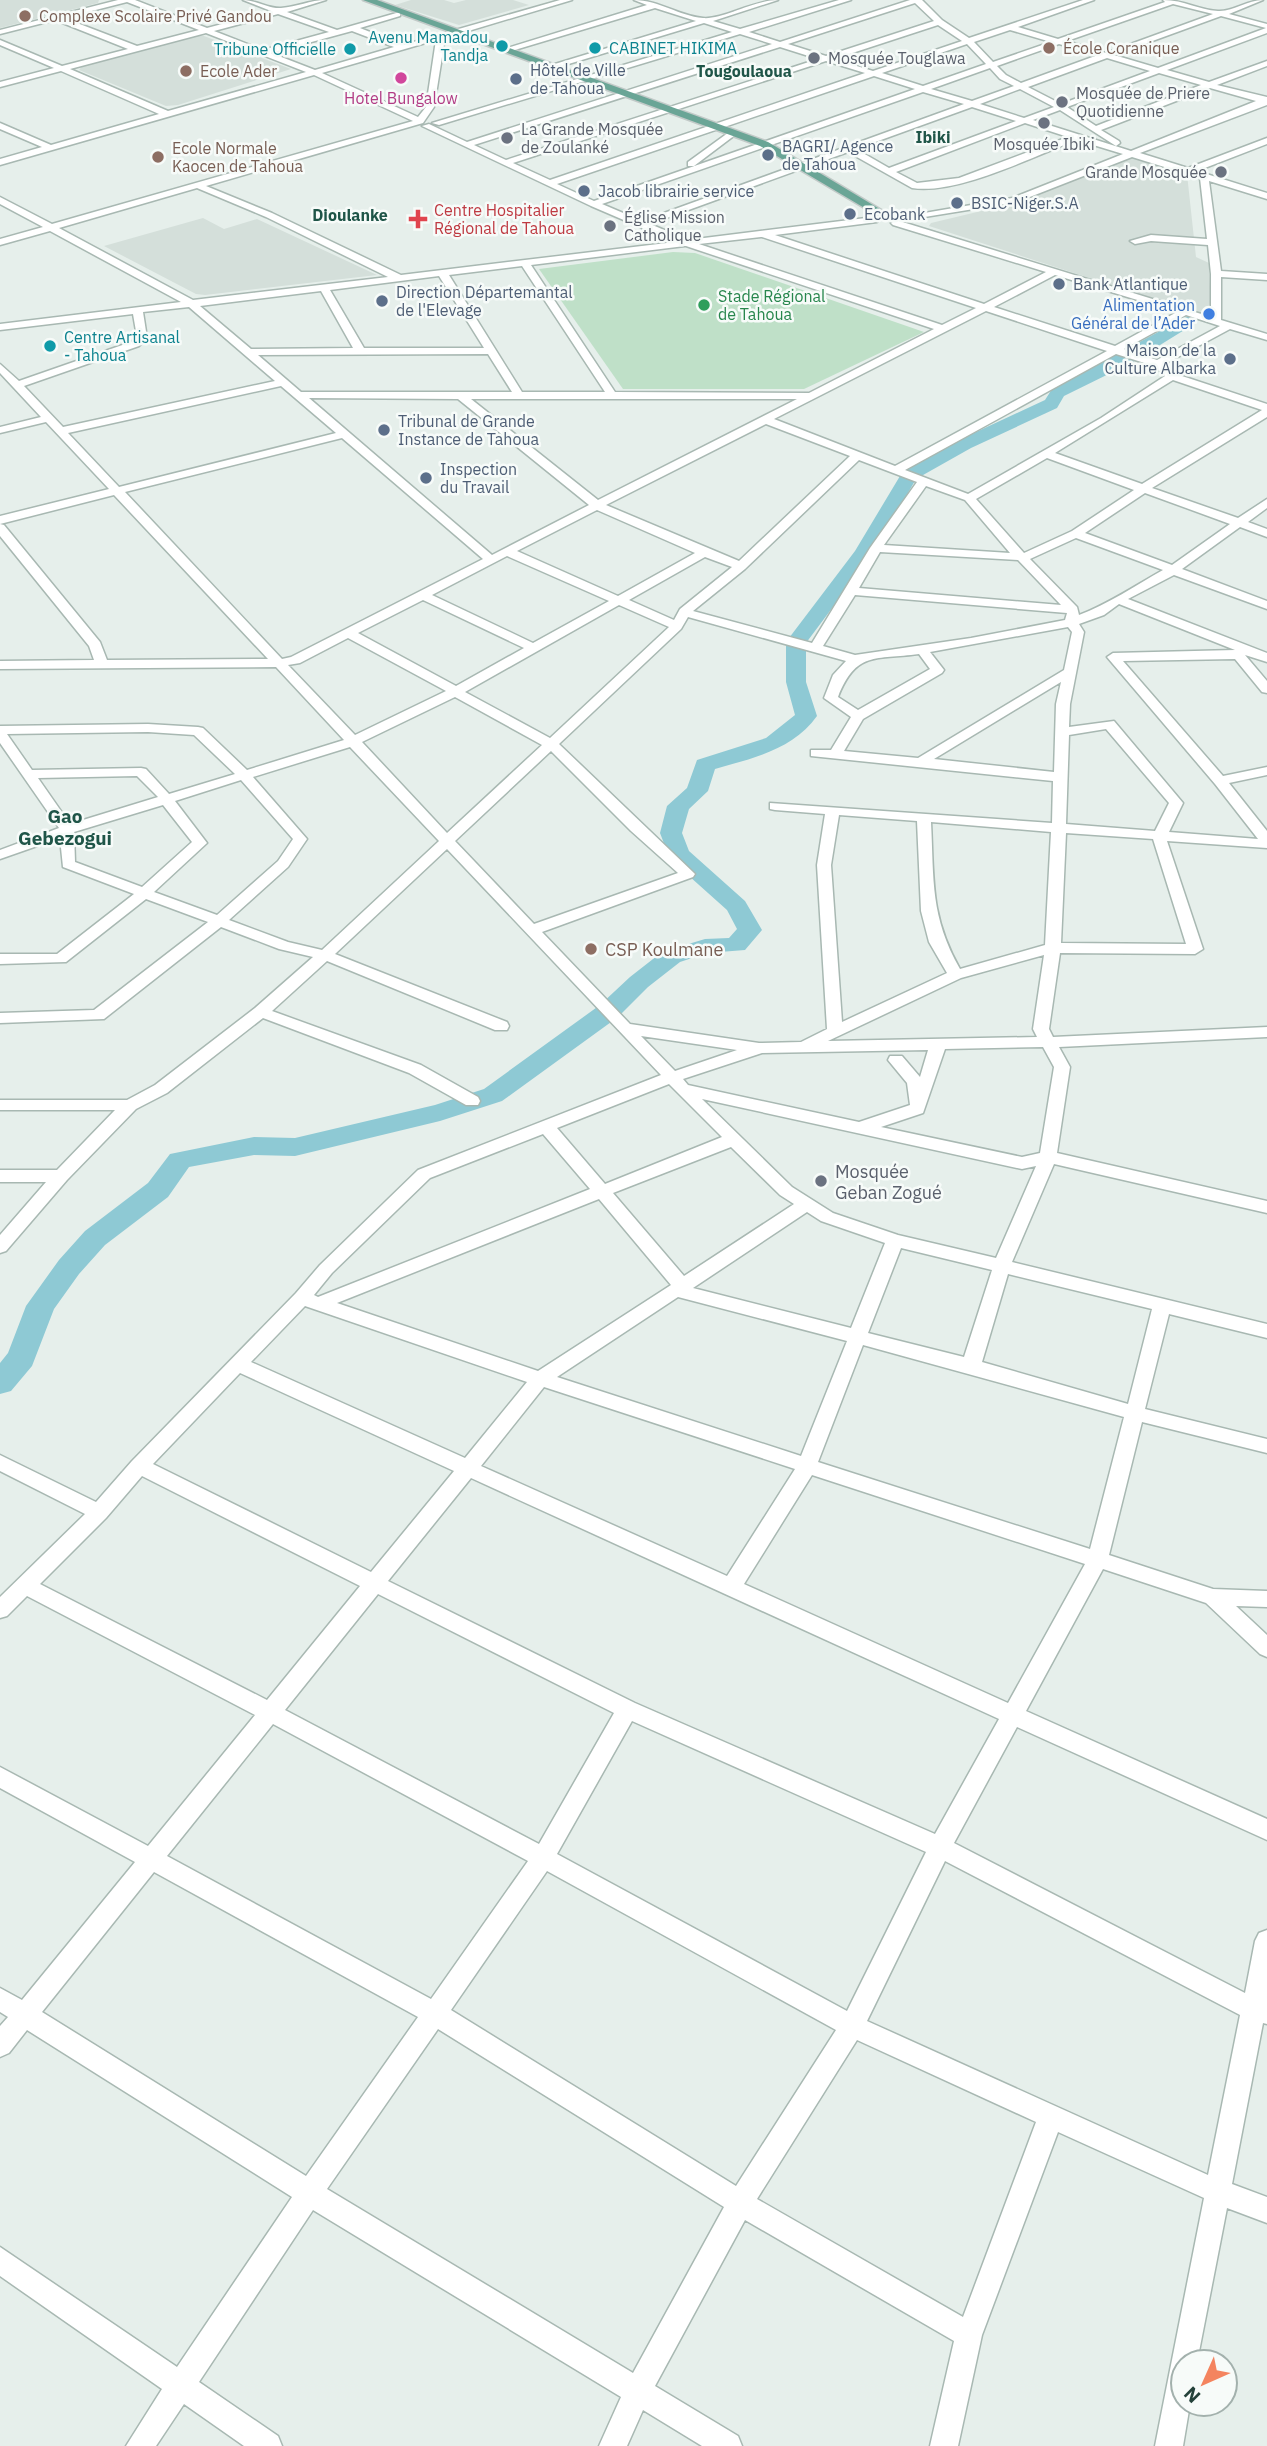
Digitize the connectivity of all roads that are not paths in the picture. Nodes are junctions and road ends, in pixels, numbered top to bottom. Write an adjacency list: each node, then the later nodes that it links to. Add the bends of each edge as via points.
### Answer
1 (127, 0): 20 (street); 26 (street)
2 (247, 0): 17 (street)
3 (322, 0): 17 (street)
4 (358, 0): 18 (main road)
5 (368, 0): 30 (main road)
6 (552, 0): 30 (street)
7 (568, 0): 30 (street)
8 (638, 0): 16 (street)
9 (674, 0): 16 (street)
10 (774, 0): 21 (street)
11 (847, 0): 29 (street)
12 (917, 0): 22 (street); 34 (street)
13 (1090, 0): 23 (street)
14 (1172, 0): 19 (street); 32 (street)
15 (1259, 0): 19 (street)
16 (656, 5): 21 (street); 37 (street)
17 (279, 12): 26 (street); 28 (street)
18 (397, 14): 24 (street); 30 (main road)
19 (1220, 14): 25 (street); 39 (street)
20 (56, 18): 27 (street); 36 (street)
21 (705, 21): 29 (street); 43 (street)
22 (939, 22): 31 (street); 40 (street)
23 (1009, 27): 31 (street); 32 (street)
24 (353, 28): 28 (street); 35 (street)
25 (1267, 28): 45 (street)
26 (207, 30): 36 (street); 38 (street)
27 (0, 32)
28 (336, 33): 38 (street)
29 (743, 33): 34 (street); 48 (street)
30 (454, 35): 35 (street); 37 (main road); 60 (street)
31 (968, 41): 42 (street); 47 (street)
32 (1060, 41): 39 (street); 42 (street)
33 (0, 42): 44 (street)
34 (781, 44): 40 (street); 53 (street)
35 (402, 47): 46 (street)
36 (136, 49): 44 (street)
37 (505, 50): 43 (main road)
38 (264, 52): 46 (street)
39 (1106, 55): 45 (street); 51 (street)
40 (827, 59): 47 (street); 57 (street)
41 (1267, 63): 50 (street)
42 (991, 66): 51 (street); 52 (street)
43 (549, 67): 48 (main road)
44 (62, 69): 49 (street); 58 (street)
45 (1158, 70): 50 (street); 56 (street)
46 (315, 72): 58 (street); 60 (street)
47 (873, 73): 52 (street); 62 (street)
48 (585, 80): 53 (main road); 60 (street)
49 (0, 85)
50 (1208, 85): 54 (street); 63 (street)
51 (1019, 86): 55 (street); 56 (street)
52 (924, 89): 55 (street); 68 (street)
53 (623, 93): 57 (main road); 67 (street)
54 (1266, 101): 71 (street)
55 (971, 104): 59 (street); 70 (street)
56 (1061, 107): 59 (street); 63 (street)
57 (668, 110): 62 (main road); 73 (street)
58 (168, 114): 69 (street)
59 (1024, 120): 65 (street); 76 (street)
60 (429, 121): 67 (street); 81 (street)
61 (0, 126): 69 (street)
62 (714, 127): 64 (main road); 80 (street)
63 (1095, 129): 71 (street)
64 (732, 133): 68 (main road); 75 (street, via 693,161)
65 (1076, 136): 71 (street); 76 (street, via 961,181 915,186)
66 (1267, 141): 77 (street)
67 (468, 144): 73 (street)
68 (764, 144): 74 (main road); 75 (street)
69 (50, 147): 72 (street)
70 (847, 148): 74 (street); 76 (street)
71 (1133, 154): 77 (street); 87 (street, via 1014,200)
72 (0, 161)
73 (507, 162): 80 (street)
74 (802, 164): 86 (main road); 88 (street)
75 (688, 171): 85 (street)
76 (889, 171)
77 (1189, 172): 78 (street)
78 (1204, 176): 82 (street); 93 (street)
79 (1267, 182): 82 (street)
80 (550, 183): 85 (street)
81 (199, 186): 89 (street); 100 (street)
82 (1248, 190): 83 (street)
83 (1267, 196)
84 (0, 200): 89 (street)
85 (594, 204): 88 (street)
86 (878, 217): 87 (street); 90 (street)
87 (898, 220): 96 (street)
88 (641, 224): 94 (street)
89 (51, 228): 92 (street); 102 (street)
90 (765, 235): 94 (street); 103 (street)
91 (1135, 241): 93 (street)
92 (0, 242)
93 (1211, 242): 98 (street)
94 (690, 244): 95 (street); 109 (street)
95 (526, 264): 97 (street); 124 (street)
96 (1054, 272): 103 (street); 105 (street)
97 (443, 274): 100 (street); 113 (street)
98 (1216, 274): 99 (street); 106 (street)
99 (1267, 277)
100 (401, 279): 101 (street)
101 (324, 288): 102 (street); 112 (street)
102 (192, 304): 104 (street); 114 (street)
103 (984, 308): 109 (street); 111 (street)
104 (138, 311): 108 (street); 119 (street, via 142,338 135,344)
105 (1185, 312): 106 (street); 111 (street)
106 (1216, 321): 107 (street)
107 (1229, 325): 110 (street); 115 (street)
108 (0, 327)
109 (943, 329): 121 (street)
110 (1267, 337)
111 (1116, 350): 115 (street); 133 (street)
112 (360, 351): 113 (street); 114 (street)
113 (492, 351): 123 (street)
114 (248, 352): 118 (street)
115 (1158, 364): 117 (street)
116 (0, 367): 119 (street)
117 (1172, 376): 125 (street); 131 (street)
118 (283, 382): 120 (street); 129 (street)
119 (17, 384): 126 (street)
120 (299, 395): 122 (street); 130 (street)
121 (812, 396): 124 (street); 127 (street)
122 (462, 397): 123 (street); 139 (street)
123 (520, 397): 124 (street)
124 (613, 397)
125 (1267, 410): 135 (street)
126 (49, 418): 128 (street); 129 (street)
127 (766, 420): 132 (street); 139 (street)
128 (0, 430)
129 (61, 431): 136 (street)
130 (345, 435): 136 (street); 149 (street)
131 (1046, 454): 135 (street); 137 (street)
132 (858, 455): 133 (street); 150 (street)
133 (896, 470): 134 (street)
134 (924, 481): 137 (street); 145 (street)
135 (1143, 489): 141 (street); 144 (street)
136 (117, 491): 140 (street); 167 (street)
137 (969, 498): 148 (street, via 993,530)
138 (1267, 503): 141 (street)
139 (598, 506): 146 (street); 147 (street)
140 (0, 520)
141 (1238, 523): 143 (street); 151 (street)
142 (0, 528): 168 (street, via 95,645)
143 (1267, 533)
144 (1076, 534): 148 (street); 151 (street)
145 (876, 548): 148 (street); 152 (street)
146 (508, 552): 149 (street); 155 (street)
147 (704, 553): 150 (street); 155 (street)
148 (1024, 556): 158 (street)
149 (491, 560): 153 (street)
150 (741, 566): 157 (street)
151 (1173, 570): 154 (street); 156 (street)
152 (851, 591): 158 (street); 162 (street)
153 (423, 595): 160 (street); 161 (street)
154 (1118, 599): 158 (street, via 1100,612); 164 (street)
155 (618, 601): 159 (street); 161 (street)
156 (1267, 605)
157 (684, 612): 159 (street); 162 (street)
158 (1072, 617): 163 (street, via 971,642); 170 (street, via 1078,632)
159 (677, 626): 177 (street)
160 (349, 633): 167 (street, via 312,653); 172 (street)
161 (533, 648): 172 (street)
162 (815, 648): 166 (street)
163 (921, 648): 166 (street); 173 (street, via 937,670)
164 (1242, 653): 165 (street); 171 (street); 185 (street, via 1106,657)
165 (1267, 658)
166 (855, 659): 173 (street, via 840,675 831,698)
167 (280, 663): 168 (street); 176 (street)
168 (102, 664): 169 (street)
169 (0, 665)
170 (1069, 672): 175 (street); 180 (street)
171 (1267, 689)
172 (455, 692): 176 (street); 177 (street)
173 (858, 716): 179 (street)
174 (0, 732): 182 (street); 183 (street, via 198,731)
175 (1062, 732): 184 (street); 192 (street, via 1109,724 1176,803)
176 (354, 741): 183 (street); 193 (street)
177 (551, 744): 193 (street); 198 (street, via 688,874)
178 (816, 753): 179 (street)
179 (836, 754): 180 (street)
180 (920, 762): 184 (street)
181 (1267, 771): 185 (street)
182 (28, 774): 186 (street, via 141,772); 191 (street)
183 (244, 775): 186 (street); 197 (street, via 300,839 283,864)
184 (1059, 777): 190 (street)
185 (1220, 781): 194 (street)
186 (165, 800): 191 (street); 196 (street, via 200,843)
187 (775, 806): 188 (street)
188 (833, 811): 189 (street); 207 (street, via 824,865)
189 (924, 818): 190 (street); 202 (street, via 928,911 937,942)
190 (1057, 829): 192 (street); 199 (street)
191 (67, 830): 195 (street); 196 (street, via 68,864)
192 (1158, 837): 194 (street); 199 (street, via 1195,948)
193 (447, 842): 198 (street); 200 (street)
194 (1267, 842)
195 (0, 855)
196 (144, 893): 197 (street); 201 (street, via 61,958)
197 (219, 921): 200 (street, via 284,946); 204 (street, via 98,1015)
198 (532, 930): 206 (street)
199 (1053, 948): 202 (street); 209 (street, via 1041,1029)
200 (326, 955): 203 (street); 205 (street)
201 (0, 959)
202 (956, 975): 207 (street)
203 (261, 1012): 215 (street, via 415,1069); 218 (street, via 161,1089)
204 (0, 1018)
205 (501, 1026)
206 (625, 1028): 211 (street); 214 (street)
207 (835, 1031): 212 (street)
208 (1267, 1032): 209 (street)
209 (1048, 1042): 210 (street); 222 (street, via 1062,1067)
210 (938, 1045): 212 (street); 216 (street)
211 (761, 1048): 212 (street); 214 (street)
212 (802, 1048)
213 (896, 1060): 216 (street, via 915,1082)
214 (678, 1083): 219 (street); 220 (street); 221 (street)
215 (472, 1101)
216 (920, 1102): 220 (street, via 917,1109)
217 (0, 1105): 218 (street)
218 (130, 1105): 224 (street)
219 (546, 1126): 225 (street); 232 (street, via 424,1174 326,1269)
220 (862, 1127): 222 (street, via 1023,1163)
221 (734, 1139): 225 (street); 226 (street)
222 (1048, 1157): 227 (street); 230 (street)
223 (0, 1176): 224 (street)
224 (61, 1176): 229 (street)
225 (602, 1192): 231 (street); 232 (street)
226 (805, 1205): 228 (street); 231 (street)
227 (1267, 1207)
228 (895, 1240): 230 (street); 235 (street)
229 (0, 1247)
230 (1002, 1266): 233 (street); 237 (street)
231 (679, 1288): 235 (street); 238 (street)
232 (311, 1301): 236 (street); 238 (street)
233 (1162, 1305): 234 (street); 239 (street)
234 (1267, 1331)
235 (857, 1336): 237 (street); 243 (street)
236 (240, 1365): 242 (street); 244 (street)
237 (971, 1366): 239 (street)
238 (540, 1380): 243 (street); 244 (street)
239 (1134, 1413): 240 (street); 246 (street)
240 (1267, 1446)
241 (0, 1462): 245 (street)
242 (139, 1466): 245 (street); 247 (street)
243 (807, 1466): 246 (street); 248 (street)
244 (469, 1467): 247 (street); 248 (street)
245 (99, 1512): 249 (street)
246 (1098, 1559): 250 (street); 255 (street)
247 (375, 1583): 253 (street); 254 (street)
248 (731, 1587): 255 (street)
249 (9, 1595): 254 (street)
250 (1213, 1597): 251 (street); 252 (street)
251 (1267, 1599)
252 (1267, 1647)
253 (626, 1709): 258 (street); 259 (street)
254 (267, 1713): 259 (street); 260 (street)
255 (1011, 1714): 257 (street); 258 (street)
256 (0, 1777): 260 (street)
257 (1267, 1830)
258 (940, 1847): 263 (street); 266 (street)
259 (542, 1859): 264 (street); 266 (street)
260 (149, 1860): 264 (street); 265 (street)
261 (1267, 1941): 263 (street)
262 (0, 2000): 265 (street)
263 (1260, 2011): 269 (street)
264 (434, 2013): 270 (street); 271 (street)
265 (25, 2015): 267 (street); 270 (street)
266 (852, 2026): 268 (street); 271 (street)
267 (0, 2045)
268 (1051, 2116): 269 (street); 274 (street)
269 (1216, 2191): 272 (street); 275 (street)
270 (309, 2193): 276 (street); 277 (street)
271 (740, 2203): 274 (street); 277 (street)
272 (1267, 2210)
273 (0, 2260): 276 (street)
274 (969, 2335): 283 (street)
275 (1187, 2348)
276 (179, 2385): 279 (street); 280 (street)
277 (637, 2392): 281 (street); 282 (street)
278 (1174, 2418): 284 (street)
279 (139, 2446)
280 (268, 2446)
281 (613, 2446)
282 (728, 2446)
283 (944, 2446)
284 (1169, 2446)

